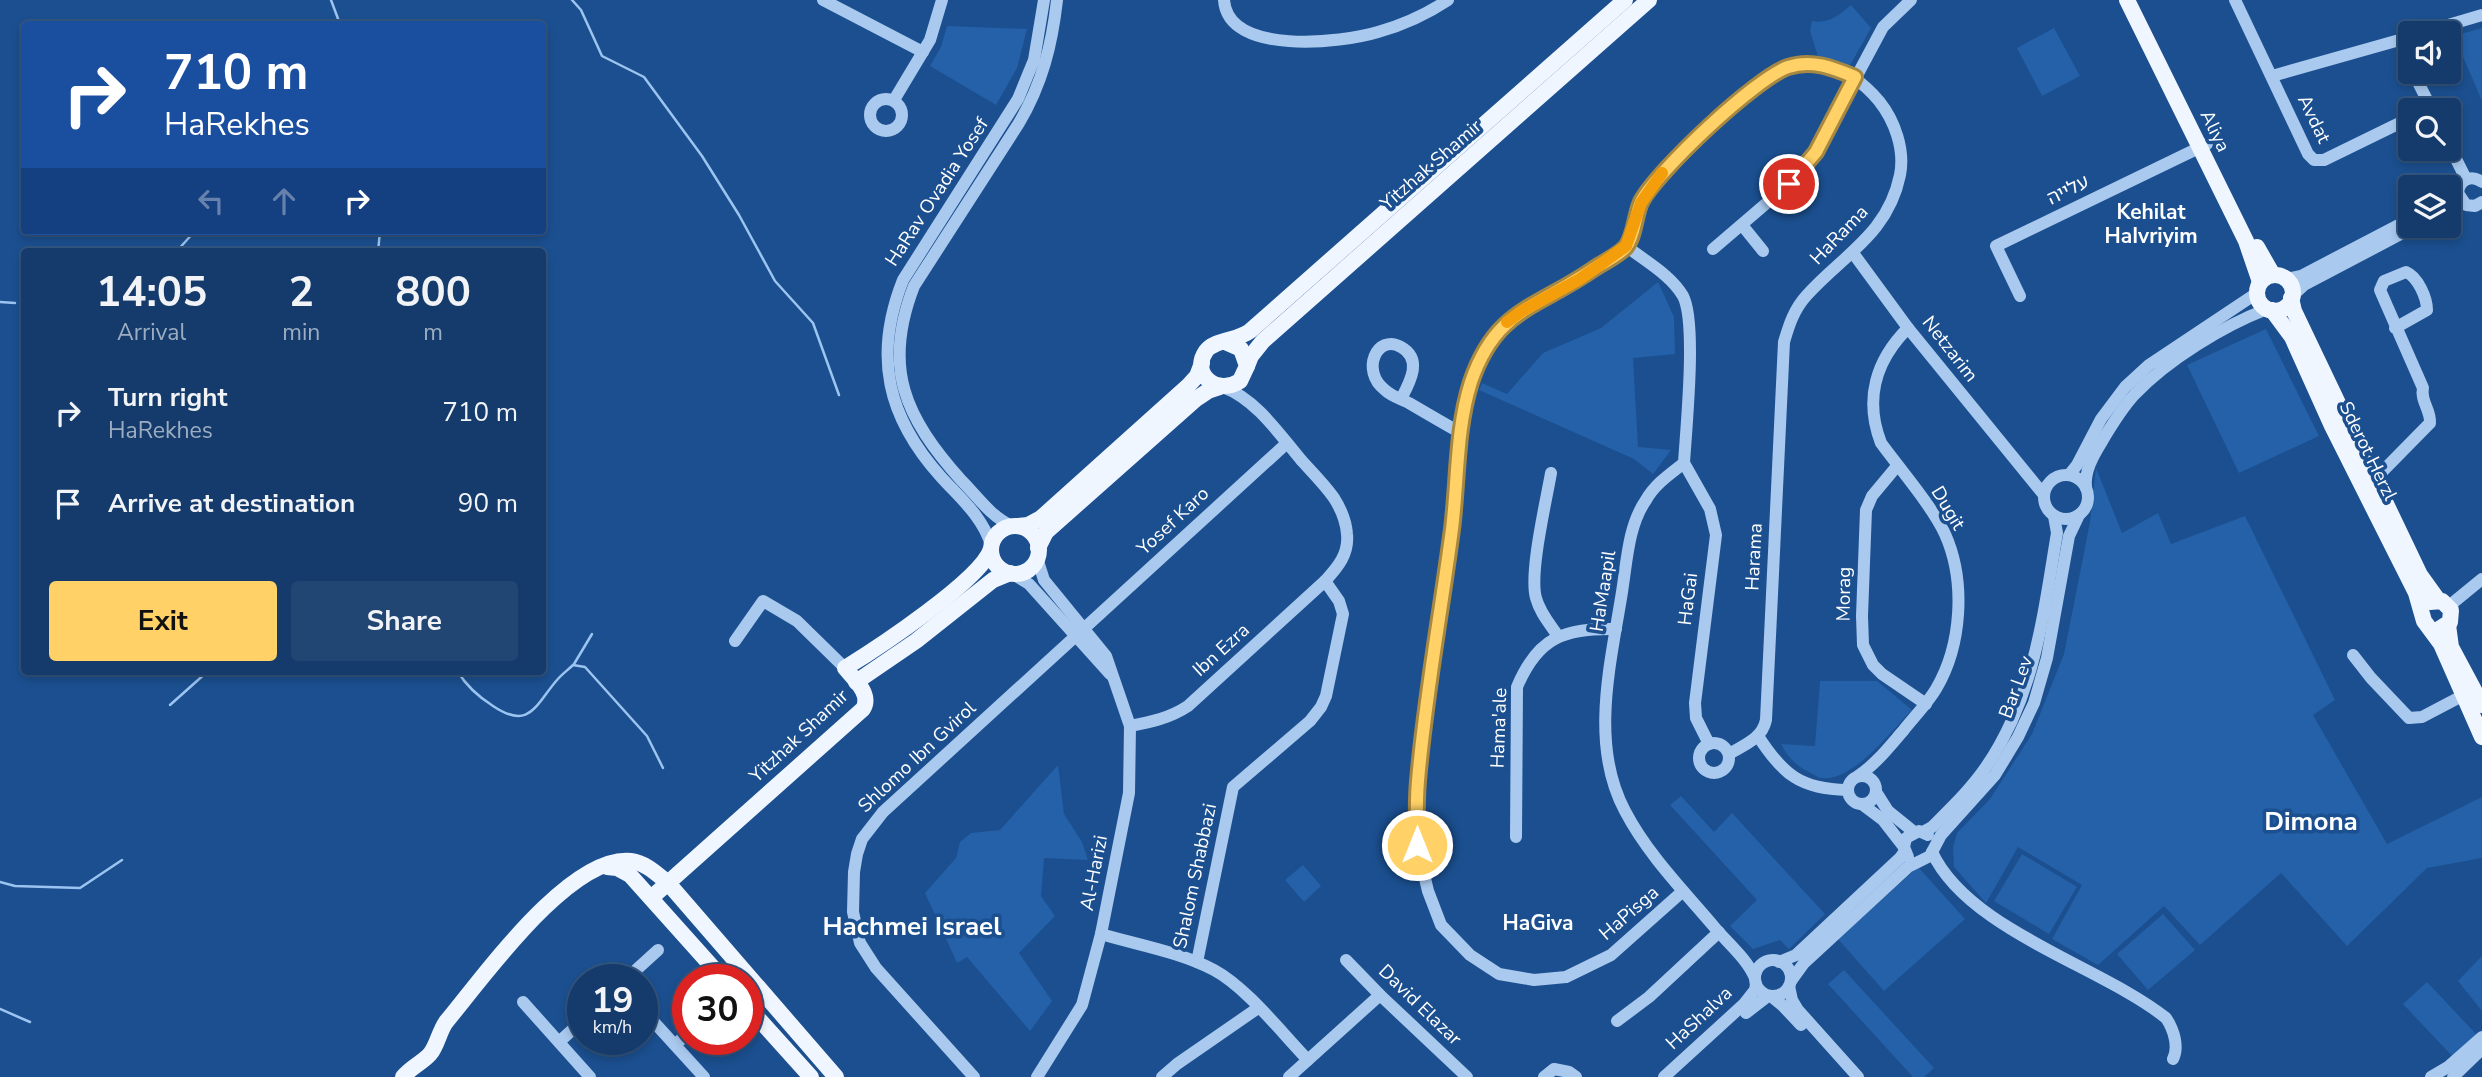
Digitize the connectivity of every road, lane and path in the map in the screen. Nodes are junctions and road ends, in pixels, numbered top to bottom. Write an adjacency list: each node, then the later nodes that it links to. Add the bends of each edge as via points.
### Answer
1 (822, 0): 18 (street)
2 (942, 0): 18 (street)
3 (1044, 0): 63 (street, HaRav Ovadia Yosef, via 1037,49 1023,90 903,280 889,323 891,389 907,431 981,522)
4 (1057, 0): 62 (street, HaRav Ovadia Yosef, via 1049,52 1034,96 914,286 899,346 903,387 923,434 992,513)
5 (1224, 0): 6 (street, via 1229,17 1247,32 1307,41 1377,32)
6 (1448, 0)
7 (1625, 0): 43 (main road, Yitzhak Shamir, via 1250,331)
8 (1649, 0): 45 (main road, Yitzhak Shamir, via 1263,341)
9 (1911, 0): 20 (street, via 1883,27)
10 (2127, 0): 23 (main road, Aliya)
11 (2136, 0): 23 (main road, Aliya)
12 (2235, 0): 19 (street, Avdat)
13 (2482, 15): 14 (street)
14 (2461, 21)
15 (2482, 23): 16 (street)
16 (2461, 29)
17 (2398, 42): 19 (street)
18 (923, 52): 21 (street)
19 (2272, 76): 22 (street, Avdat, via 2308,153 2317,161)
20 (1855, 77): 30 (street, via 1816,152 1789,184); 33 (street, via 1811,63 1788,67 1763,80 1655,181 1641,203); 36 (street, HaRama, via 1885,108 1896,129 1901,155 1900,175 1883,218)
21 (894, 100)
22 (2398, 124)
23 (2203, 146): 37 (main road, Aliya); 38 (street, עלייה, via 1996,246)
24 (2457, 161): 25 (street)
25 (2466, 179): 26 (street); 27 (street)
26 (2482, 181)
27 (2461, 183)
28 (2461, 202): 29 (street)
29 (2481, 207)
30 (1742, 225): 34 (street); 35 (street)
31 (2398, 225): 37 (street, via 2301,276)
32 (2398, 235): 39 (street, via 2304,285)
33 (1626, 246): 49 (street, HaPisga, via 1504,324 1490,341 1471,384); 51 (street, via 1673,283 1684,298 1689,317)
34 (1713, 249)
35 (1763, 251)
36 (1853, 253): 42 (street, Netzarim); 82 (street, HaRama, via 1805,296 1784,342 1766,720)
37 (2269, 282): 39 (main road, via 2291,287); 40 (main road, via 2259,301); 55 (street, via 2149,365 2125,387)
38 (2020, 296)
39 (2292, 297): 40 (main road, via 2286,306); 57 (main road, Sderot Herzl)
40 (2269, 310): 57 (main road, Sderot Herzl, via 2292,337); 58 (street, via 2242,319 2186,354 2134,395 2098,448 2087,471)
41 (2395, 327): 41 (street, via 2380,290 2384,282 2406,272 2415,278 2427,310); 57 (street, via 2423,388 2421,397 2431,418)
42 (1908, 328): 52 (street, Dugit, via 1891,345 1881,365 1873,412 1881,443); 53 (street, Netzarim)
43 (1226, 342): 44 (main road, via 1209,348); 45 (main road, via 1241,349)
44 (1202, 363): 46 (main road, via 1208,380); 62 (main road, via 1188,386 1041,518)
45 (1246, 369): 46 (main road, via 1237,384); 48 (street, via 1245,387)
46 (1222, 387): 48 (street, via 1244,398); 64 (main road, via 1202,394 1046,532)
47 (1401, 399): 49 (street)
48 (1265, 419): 50 (street)
49 (1461, 433): 100 (street, HaPisga, via 1418,782 1417,845 1441,925 1470,955 1499,974 1534,980 1566,976 1611,956)
50 (1287, 443): 67 (street, via 1342,511 1347,550); 72 (street, Yosef Karo)
51 (1684, 463): 71 (street, HaMaapil, via 1663,479 1639,513); 84 (street, HaGai, via 1710,509 1716,535 1695,703 1696,718)
52 (1897, 466): 79 (street, Dugit, via 1945,534 1958,589 1956,630 1945,670); 79 (street, Morag, via 1866,510 1863,645 1882,674)
53 (2020, 467): 56 (street, Netzarim, via 2035,477); 59 (street, Netzarim)
54 (1551, 473): 73 (street, via 1534,579 1543,614)
55 (2070, 475): 56 (street); 58 (street)
56 (2052, 480): 59 (street)
57 (2369, 485): 68 (main road, Sderot Herzl, via 2420,575); 69 (main road, Sderot Herzl)
58 (2086, 488): 60 (street, via 2087,506)
59 (2044, 495): 61 (street)
60 (2079, 515): 61 (street, via 2069,520); 94 (street, Bar Lev, via 2069,536 2034,703 1995,775)
61 (2054, 516): 91 (street, Bar Lev, via 2057,533 2023,698 1985,768 1932,827)
62 (1015, 526): 63 (main road, via 999,532); 64 (main road, via 1032,534)
63 (991, 547): 65 (main road, via 997,566); 76 (main road, Yitzhak Shamir, via 974,573)
64 (1038, 553): 65 (main road, via 1028,570); 72 (street, Al-Harizi, via 1044,580)
65 (1012, 574): 72 (street, Al-Harizi, via 1029,583); 77 (main road, Yitzhak Shamir, via 993,580)
66 (2482, 579): 68 (street)
67 (1325, 581): 81 (street, Ibn Ezra, via 1188,706 1175,715); 109 (street, Shalom Shabbazi, via 1343,614 1326,696 1315,716 1233,787)
68 (2443, 603): 69 (main road, via 2430,602); 70 (main road, via 2452,614)
69 (2426, 620): 70 (main road, via 2439,629); 78 (main road, Sderot Herzl)
70 (2448, 625): 80 (main road, via 2451,647)
71 (1616, 629): 73 (street, Hama'ale, via 1591,628); 100 (street, HaMaapil, via 1605,713 1612,778 1646,846)
72 (1082, 632): 81 (street, Al-Harizi, via 1107,656); 136 (street, Shlomo Ibn Gvirol, via 883,812 862,839 857,854 853,912 860,943)
73 (1558, 636): 92 (street, Hama'ale, via 1536,652 1517,687)
74 (735, 641): 76 (street, via 763,601 797,621)
75 (2353, 654): 78 (street, via 2409,718 2422,717)
76 (845, 668): 77 (main road)
77 (856, 682): 95 (main road, Yitzhak Shamir, via 866,696 863,709)
78 (2462, 695): 83 (main road, Sderot Herzl)
79 (1926, 704): 85 (street, Dugit)
80 (2482, 705)
81 (1130, 726): 104 (street, Al-Harizi, via 1129,793)
82 (1758, 736): 86 (street); 89 (street, via 1777,762 1806,785)
83 (2482, 737)
84 (1709, 744): 86 (street, via 1721,744); 86 (street, via 1700,758 1709,772 1726,767)
85 (1887, 751): 87 (street, Dugit); 88 (street, Dugit, via 1878,765)
86 (1729, 754)
87 (1858, 776): 88 (street, via 1867,777); 89 (street)
88 (1875, 788): 90 (street, via 1872,801); 91 (street, via 1888,811)
89 (1847, 790): 90 (street, via 1854,803)
90 (1863, 805): 93 (street, via 1883,820)
91 (1919, 832): 93 (street, via 1906,838); 94 (street, via 1931,838)
92 (1516, 837)
93 (1904, 849): 96 (street); 108 (street, via 1900,858 1796,954)
94 (1933, 850): 96 (street); 98 (street)
95 (695, 859): 99 (main road, Yitzhak Shamir); 102 (main road, via 687,885)
96 (1920, 861): 98 (street); 113 (street, via 1804,963)
97 (591, 870): 99 (main road, via 606,863 633,861); 101 (main road, via 617,868); 132 (main road, via 526,928 446,1022 432,1052)
98 (1945, 874): 127 (street, via 1986,914 2164,1016 2173,1032)
99 (668, 883): 101 (main road, Yitzhak Shamir); 102 (main road)
100 (1683, 891): 103 (street, HaMaapil)
101 (651, 898): 111 (main road)
102 (690, 908): 135 (main road)
103 (1719, 932): 105 (street, HaMaapil); 118 (street)
104 (1101, 934): 109 (street); 129 (street, Al-Harizi, via 1082,1005)
105 (1733, 947): 108 (street, HaMaapil, via 1752,958); 112 (street, HaMaapil)
106 (658, 950): 110 (street)
107 (1346, 960): 114 (street, David Elazar)
108 (1775, 961): 112 (street, via 1758,969); 113 (street, via 1789,970)
109 (1197, 962): 117 (street, via 1217,971)
110 (643, 964)
111 (710, 964)
112 (1756, 981): 115 (street); 144 (street, HaShalva, via 1744,1004)
113 (1790, 984): 115 (street, via 1782,994); 147 (street, via 1798,1010)
114 (1380, 995): 128 (street); 141 (street, David Elazar)
115 (1770, 996): 145 (street, HaShalva); 146 (street)
116 (523, 1002): 123 (street)
117 (1258, 1008): 128 (street); 139 (street)
118 (1616, 1021)
119 (763, 1024): 134 (main road)
120 (658, 1026): 124 (street)
121 (567, 1035): 123 (street)
122 (2482, 1037): 130 (street)
123 (559, 1042): 131 (street)
124 (672, 1042)
125 (2482, 1049): 130 (street)
126 (684, 1055): 133 (street)
127 (2173, 1059)
128 (1308, 1060): 140 (street)
129 (1047, 1061): 137 (street, Al-Harizi); 138 (street, Al-Harizi)
130 (2449, 1075): 148 (street)
131 (587, 1076)
132 (403, 1077)
133 (704, 1077)
134 (811, 1077)
135 (836, 1077)
136 (974, 1077)
137 (1031, 1077)
138 (1037, 1077)
139 (1162, 1077)
140 (1289, 1077)
141 (1467, 1077)
142 (1544, 1077): 143 (street, via 1554,1069)
143 (1576, 1077)
144 (1664, 1077)
145 (1676, 1077)
146 (1847, 1077)
147 (1858, 1077)
148 (2431, 1077)

